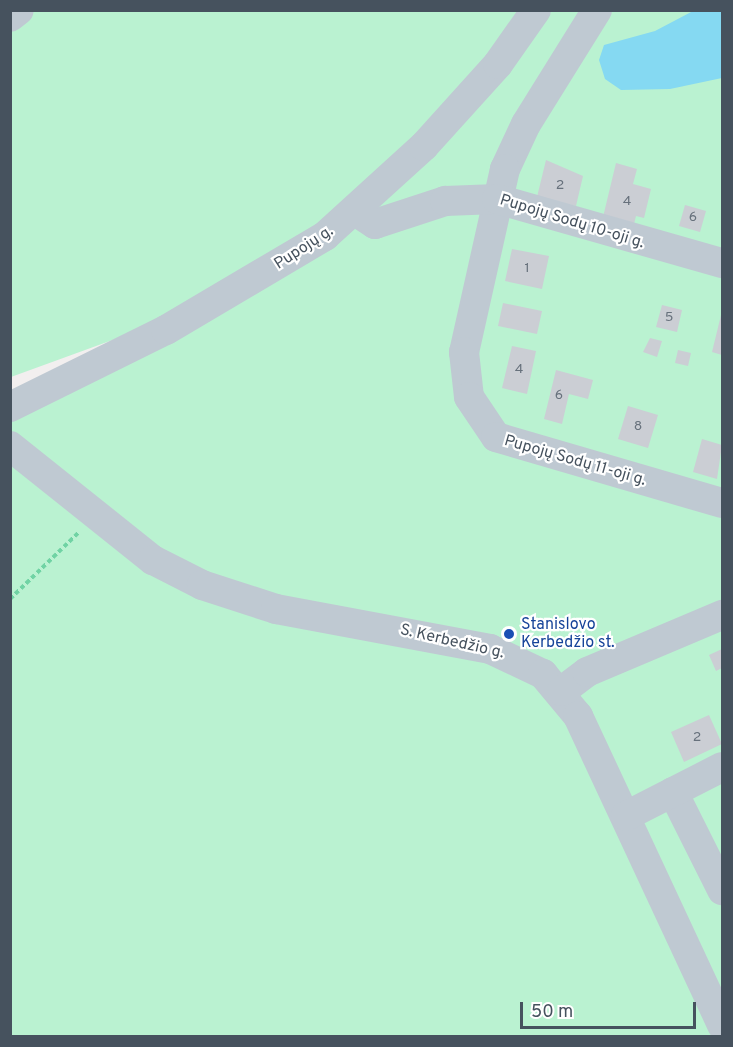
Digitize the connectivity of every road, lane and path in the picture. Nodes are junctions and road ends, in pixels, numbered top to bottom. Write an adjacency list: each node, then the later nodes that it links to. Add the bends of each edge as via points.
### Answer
1 (20, 10): 4 (street)
2 (536, 10): 6 (street, Pupojų g., via 491,73)
3 (597, 10): 5 (street, Pupojų Sodų 11-oji g., via 526,124)
4 (10, 17)
5 (497, 199): 6 (street, Pupojų Sodų 10-oji g., via 445,201 375,224); 7 (street, Pupojų Sodų 10-oji g.); 10 (street, Pupojų Sodų 11-oji g., via 464,352 469,397 496,437)
6 (355, 211): 8 (street, Pupojų g., via 315,242 166,330)
7 (723, 263)
8 (10, 407)
9 (10, 446): 11 (street, S. Kerbedžio g.)
10 (723, 503)
11 (95, 516): 12 (path); 14 (street, S. Kerbedžio g., via 153,560 202,585 276,609 490,649 516,657)
12 (10, 599)
13 (723, 615): 14 (street, via 587,672)
14 (562, 691): 17 (street, S. Kerbedžio g.)
15 (723, 767): 16 (street)
16 (673, 792): 17 (street); 18 (street)
17 (626, 816): 19 (street, S. Kerbedžio g.)
18 (723, 890)
19 (723, 1025)

